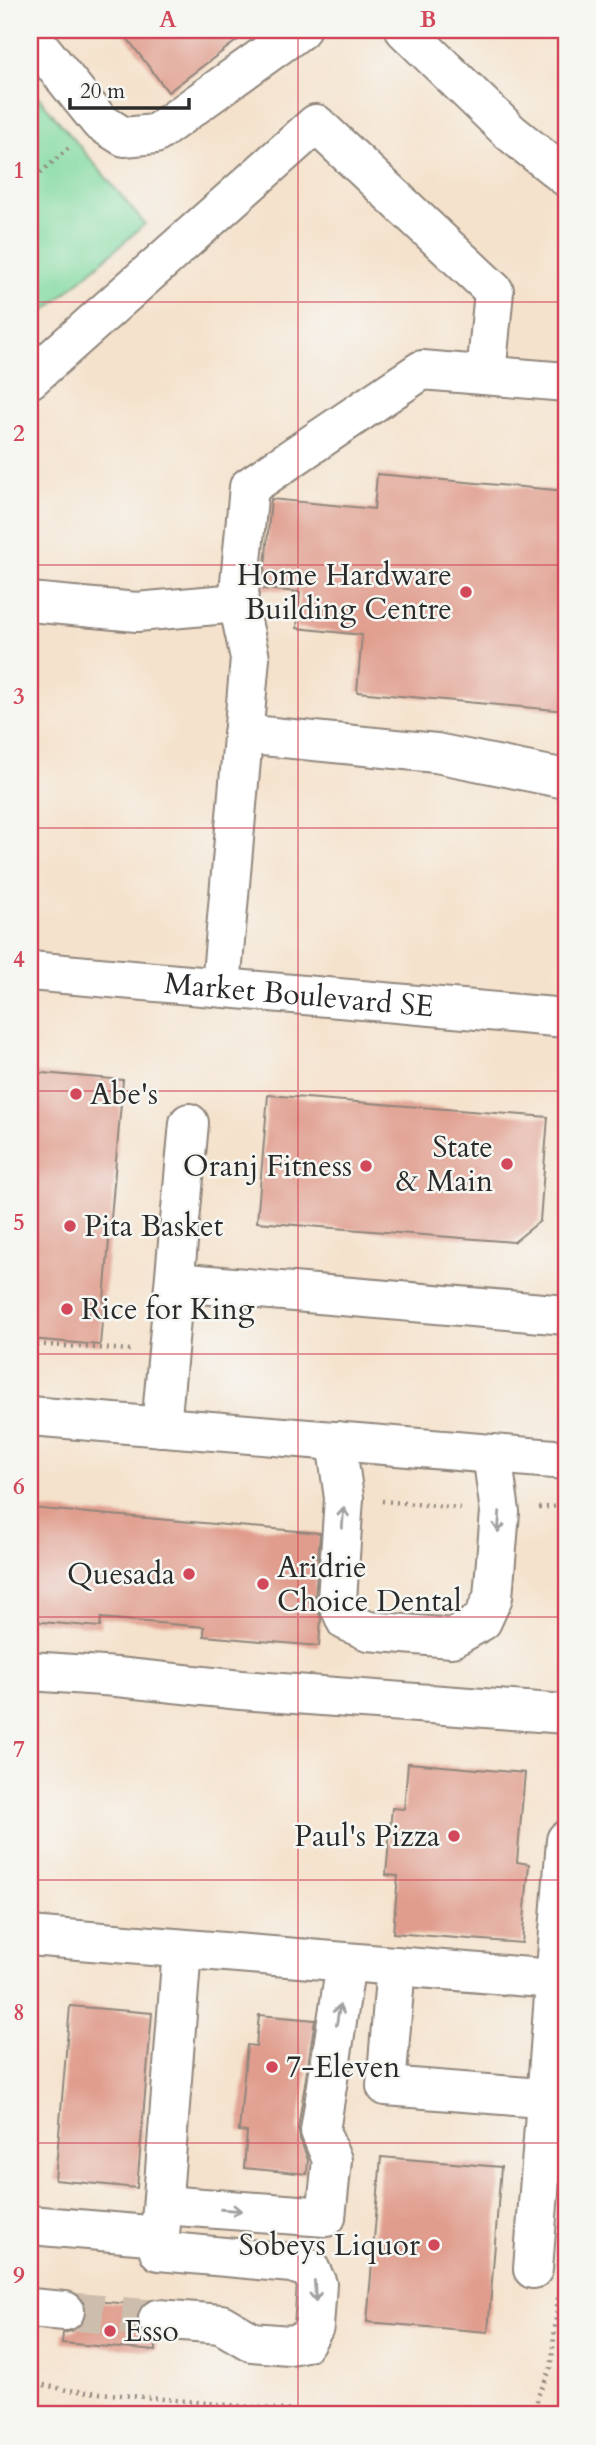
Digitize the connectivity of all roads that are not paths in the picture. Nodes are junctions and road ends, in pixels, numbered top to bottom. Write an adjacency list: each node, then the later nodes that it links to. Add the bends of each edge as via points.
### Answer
1 (300, 30): 3 (street, via 155,134 124,137 100,122)
2 (405, 30): 4 (street, via 510,132)
3 (30, 35)
4 (566, 177)
5 (486, 375): 6 (street, via 495,290 316,124); 7 (street); 9 (street, via 422,370 250,488)
6 (30, 379)
7 (566, 382)
8 (30, 602): 9 (street, via 137,612)
9 (238, 603): 10 (street, via 250,658)
10 (243, 734): 11 (street, via 436,753); 13 (street)
11 (566, 779)
12 (30, 971): 13 (street, Market Boulevard SE)
13 (221, 986): 14 (street, Market Boulevard SE)
14 (566, 1018)
15 (189, 1124): 16 (street)
16 (174, 1282): 17 (street); 19 (street)
17 (566, 1315)
18 (30, 1416): 19 (street)
19 (161, 1427): 20 (street)
20 (335, 1441): 21 (street); 21 (street, one-way to 20, via 500,1512 493,1597 482,1621 452,1638 368,1631 346,1621 337,1600 344,1498)
21 (492, 1454): 22 (street)
22 (566, 1460)
23 (30, 1671): 24 (street)
24 (566, 1714)
25 (566, 1840): 30 (street)
26 (30, 1937): 27 (street)
27 (183, 1949): 28 (street); 32 (street)
28 (346, 1963): 29 (street); 32 (street, one-way to 28, via 326,2217 332,2160 320,2131)
29 (396, 1966): 30 (street); 31 (street, via 386,2086)
30 (561, 1980): 31 (street)
31 (556, 2099): 34 (street)
32 (161, 2224): 33 (street); 35 (street, one-way to 35, via 159,2251 292,2263 310,2269 317,2284 314,2327 305,2342 252,2342 221,2325)
33 (30, 2225)
34 (546, 2277)
35 (158, 2319)

